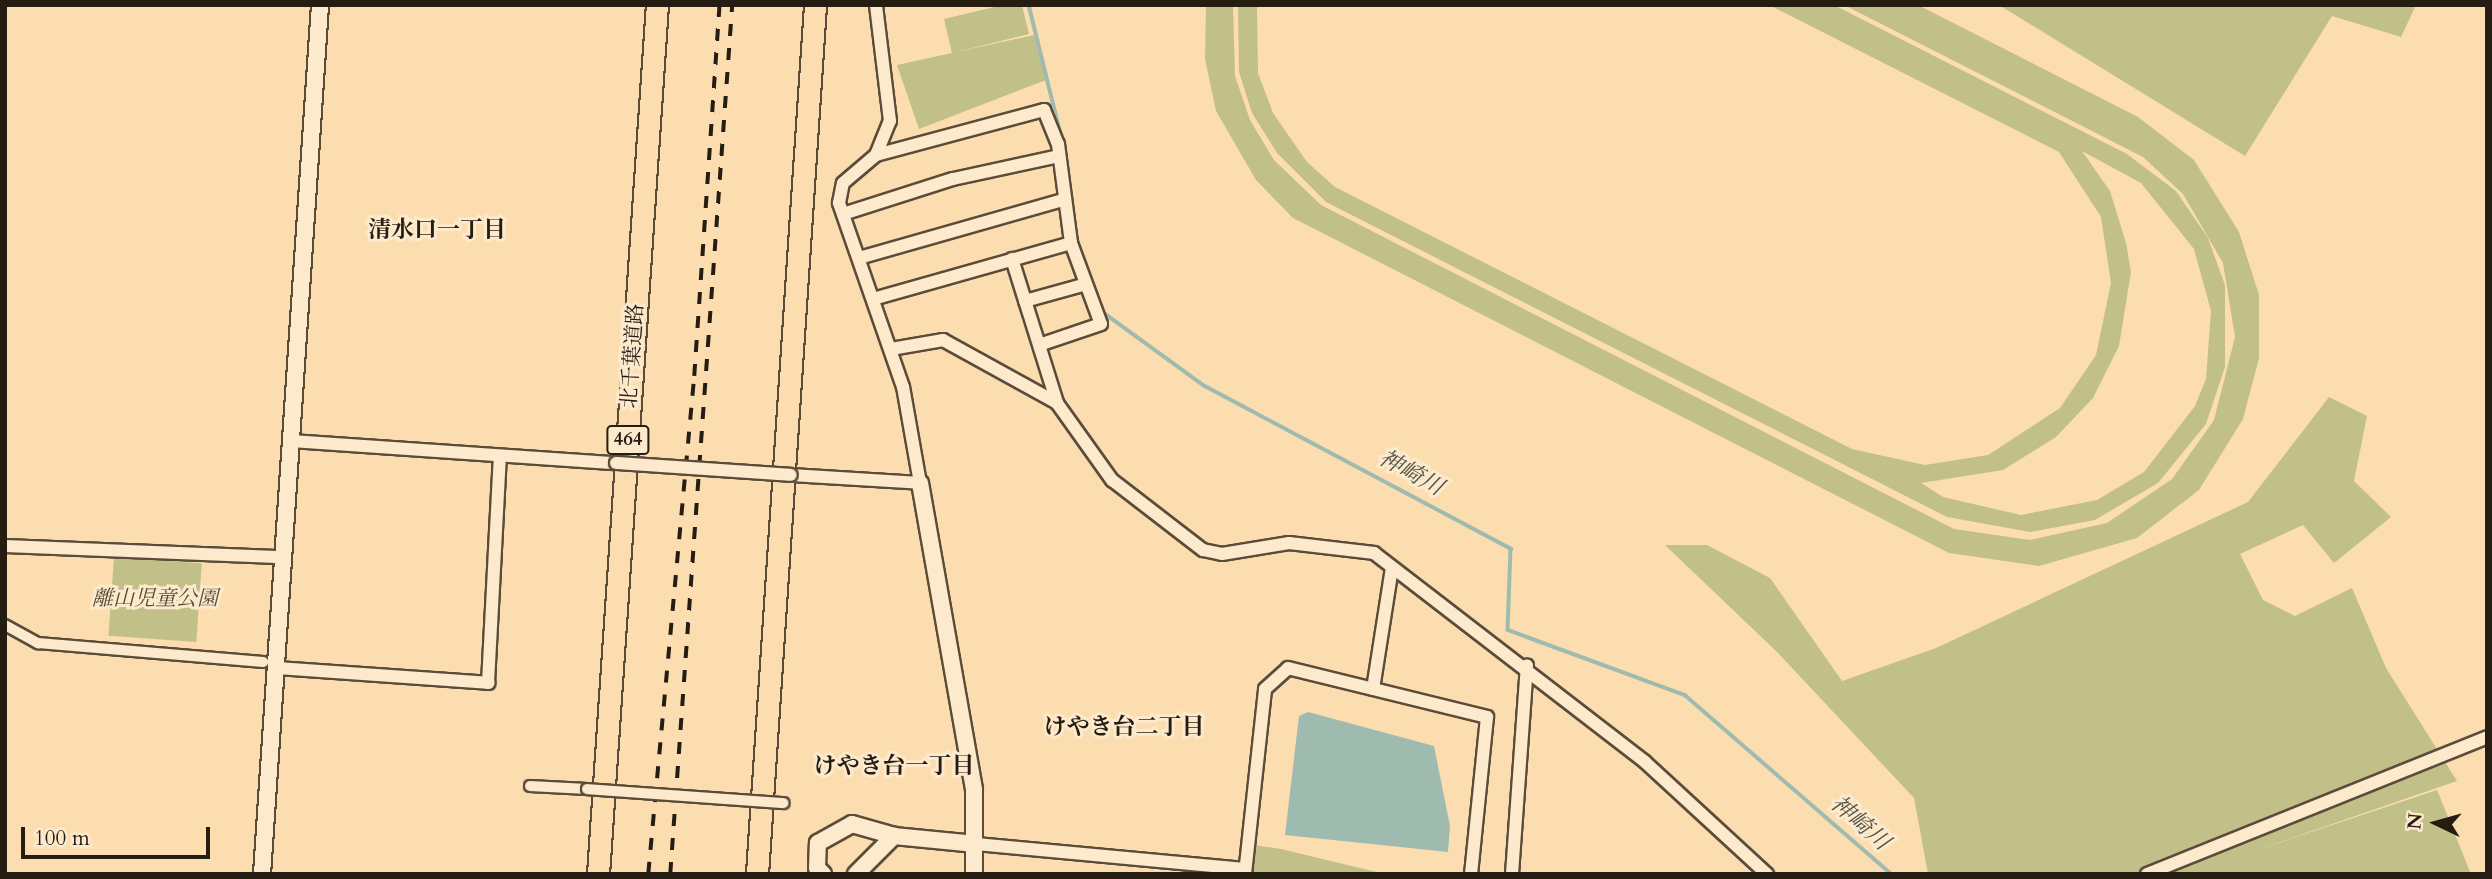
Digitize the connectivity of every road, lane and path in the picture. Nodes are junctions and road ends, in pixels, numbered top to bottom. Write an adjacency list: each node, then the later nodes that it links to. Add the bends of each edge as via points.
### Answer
1 (320, 5): 18 (street)
2 (657, 5): 35 (highway, 北千葉道路 / 464)
3 (815, 5): 36 (highway)
4 (876, 5): 5 (street, via 890,121)
5 (876, 155): 6 (street, via 1044,110); 8 (street, via 838,192)
6 (1059, 156): 7 (street); 8 (street, via 953,179)
7 (1062, 200): 9 (street); 10 (street)
8 (843, 214): 10 (street)
9 (1071, 243): 11 (street); 12 (street)
10 (859, 258): 13 (street)
11 (1012, 259): 13 (street); 14 (street)
12 (1083, 285): 14 (street); 15 (street, via 1101,324)
13 (873, 299): 16 (street)
14 (1025, 301): 15 (street)
15 (1039, 345): 17 (street)
16 (891, 349): 17 (street, via 943,340); 20 (street, via 916,436)
17 (1057, 403): 23 (street, via 1112,480 1203,550 1328,544 1374,554)
18 (290, 441): 19 (street); 22 (street)
19 (500, 456): 20 (street, bridge); 25 (street, via 488,683)
20 (920, 483): 32 (street, via 972,778)
21 (5, 546): 22 (street)
22 (283, 557): 25 (street)
23 (1392, 567): 26 (street); 27 (street)
24 (5, 625): 25 (street, via 38,643)
25 (269, 665): 34 (street)
26 (1527, 666): 41 (street); 42 (street, via 1726,831)
27 (1373, 689): 33 (street, via 1288,668 1265,688); 40 (street, via 1487,718)
28 (2487, 737): 43 (street)
29 (530, 786): 30 (street, bridge)
30 (784, 803)
31 (894, 836): 32 (street); 37 (street, via 852,824 829,832 818,843 817,868); 38 (street)
32 (976, 844): 33 (street); 39 (street)
33 (1245, 871)
34 (262, 874)
35 (598, 874)
36 (757, 874)
37 (823, 874)
38 (856, 874)
39 (974, 874)
40 (1471, 874)
41 (1512, 874)
42 (1767, 874)
43 (2147, 874)

